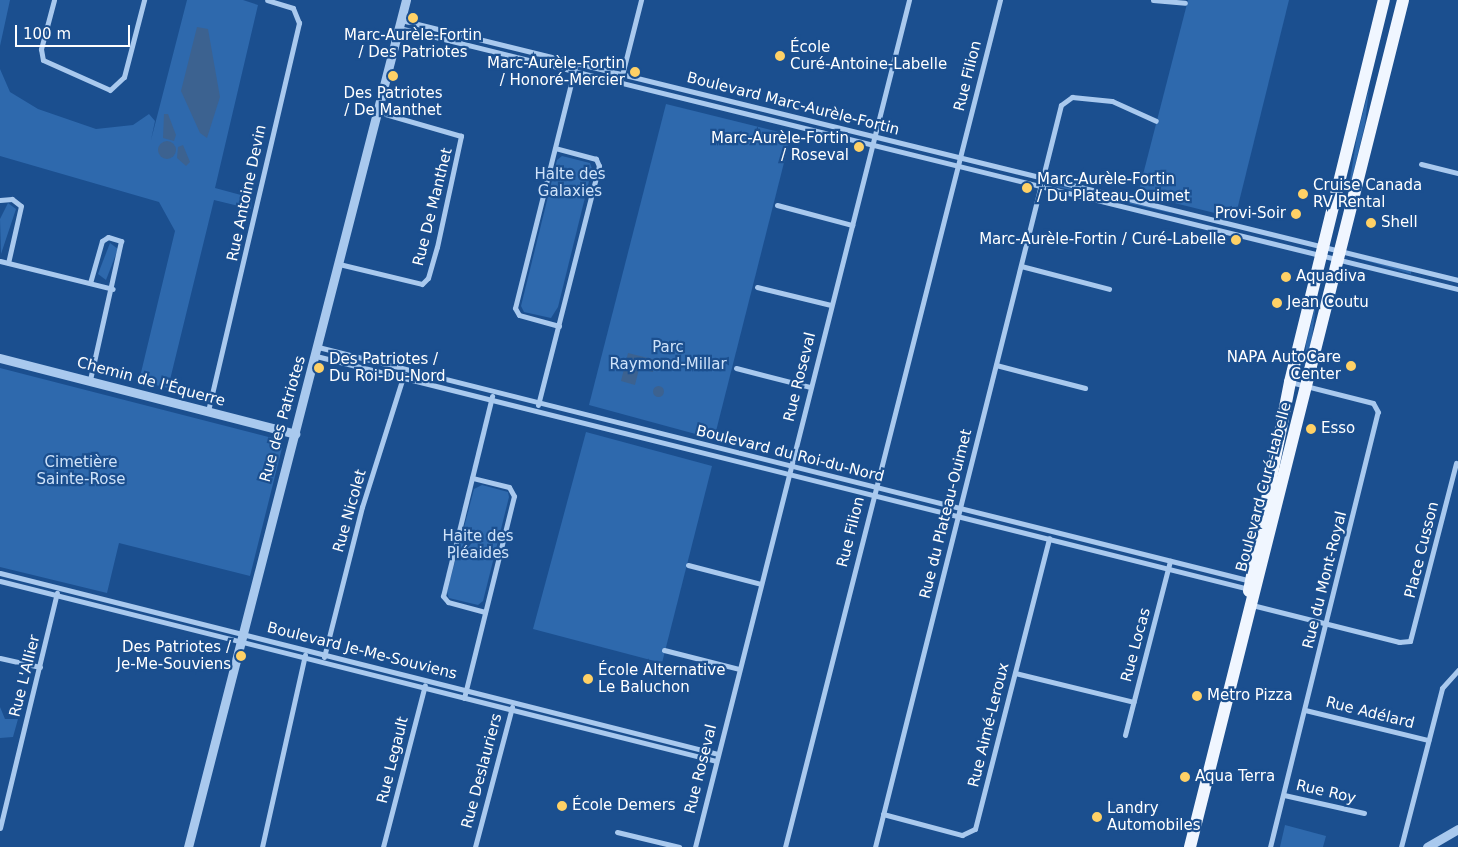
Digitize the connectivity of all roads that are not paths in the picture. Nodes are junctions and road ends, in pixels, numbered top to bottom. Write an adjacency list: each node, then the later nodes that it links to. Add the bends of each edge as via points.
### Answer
1 (54, 0): 2 (street, via 41,49 43,60 110,90 123,79)
2 (144, 0)
3 (266, 0): 59 (street, Rue Antoine Devin, via 293,8 300,24)
4 (406, 0): 12 (street, Rue des Patriotes)
5 (641, 0): 15 (street)
6 (909, 0): 19 (street, Rue Roseval)
7 (1000, 0): 22 (street, Rue Filion)
8 (1153, 0): 11 (street)
9 (1384, 0): 31 (main road, Boulevard Curé-Labelle)
10 (1403, 0): 32 (main road, Boulevard Curé-Labelle)
11 (1186, 3)
12 (400, 24): 13 (street, Boulevard Marc-Aurèle-Fortin); 14 (street, Boulevard Marc-Aurèle-Fortin); 17 (street, Rue des Patriotes)
13 (576, 63): 14 (street); 15 (street, Boulevard Marc-Aurèle-Fortin)
14 (574, 72): 16 (street, Boulevard Marc-Aurèle-Fortin); 21 (street)
15 (622, 74): 16 (street); 19 (street, Boulevard Marc-Aurèle-Fortin)
16 (620, 83): 20 (street, Boulevard Marc-Aurèle-Fortin)
17 (378, 112): 35 (street, Rue des Patriotes); 35 (street, Rue De Manthet, via 455,131 462,138 437,247 428,278 422,284)
18 (1156, 121): 26 (street, via 1112,101 1070,98 1061,105)
19 (874, 137): 20 (street, Rue Roseval); 22 (street, Boulevard Marc-Aurèle-Fortin)
20 (872, 145): 24 (street, Boulevard Marc-Aurèle-Fortin); 30 (street, Rue Roseval)
21 (555, 148): 44 (street, via 599,164); 44 (street, via 515,308 519,315)
22 (959, 158): 24 (street); 26 (street, Boulevard Marc-Aurèle-Fortin)
23 (1421, 164): 25 (street)
24 (957, 166): 27 (street, Boulevard Marc-Aurèle-Fortin); 66 (street, Rue Filion)
25 (1458, 173)
26 (1042, 178): 27 (street); 31 (street, Boulevard Marc-Aurèle-Fortin)
27 (1040, 186): 31 (street, Boulevard Marc-Aurèle-Fortin); 36 (street, Rue du Plateau-Ouimet)
28 (0, 200): 34 (street, via 12,199 21,206)
29 (777, 205): 30 (street)
30 (852, 225): 43 (street, Rue Roseval)
31 (1322, 251): 32 (street, Boulevard Marc-Aurèle-Fortin); 32 (street, Boulevard Marc-Aurèle-Fortin); 52 (main road, Boulevard Curé-Labelle)
32 (1340, 255): 37 (street, Boulevard Marc-Aurèle-Fortin); 42 (street, Boulevard Marc-Aurèle-Fortin); 53 (main road, Boulevard Curé-Labelle)
33 (0, 261): 34 (street)
34 (8, 263): 38 (street)
35 (339, 264): 45 (street, Rue des Patriotes)
36 (1021, 266): 41 (street); 47 (street, Rue du Plateau-Ouimet)
37 (1458, 280)
38 (90, 283): 40 (street); 40 (street, via 102,240 114,238 123,248)
39 (757, 286): 43 (street)
40 (113, 289): 51 (street)
41 (1109, 289)
42 (1458, 289)
43 (831, 305): 54 (street, Rue Roseval)
44 (559, 326): 58 (street)
45 (317, 351): 49 (street, Boulevard du Roi-du-Nord); 50 (street, Boulevard du Roi-du-Nord); 61 (street, Rue des Patriotes)
46 (0, 358): 51 (street, Chemin de l'Équerre)
47 (996, 365): 55 (street); 68 (street, Rue du Plateau-Ouimet)
48 (736, 368): 54 (street)
49 (405, 369): 50 (street, Rue Nicolet); 56 (street, Boulevard du Roi-du-Nord)
50 (403, 377): 57 (street, Boulevard du Roi-du-Nord); 87 (street, Rue Nicolet, via 362,507)
51 (90, 380): 59 (street, Chemin de l'Équerre)
52 (1290, 382): 53 (street, Rue du Mont-Royal); 78 (main road, Boulevard Curé-Labelle)
53 (1307, 386): 78 (main road, Boulevard Curé-Labelle); 83 (street, Rue du Mont-Royal, via 1370,402 1378,410)
54 (810, 387): 63 (street, Rue Roseval)
55 (1085, 388)
56 (494, 391): 57 (street); 58 (street, Boulevard du Roi-du-Nord)
57 (492, 399): 60 (street, Boulevard du Roi-du-Nord); 65 (street)
58 (539, 403): 60 (street); 63 (street, Boulevard du Roi-du-Nord)
59 (208, 411): 61 (street, Chemin de l'Équerre)
60 (537, 411): 64 (street, Boulevard du Roi-du-Nord)
61 (295, 434): 84 (street, Rue des Patriotes)
62 (1456, 463): 83 (street, Place Cusson, via 1408,642)
63 (791, 467): 64 (street, Rue Roseval); 66 (street, Boulevard du Roi-du-Nord)
64 (789, 474): 67 (street, Boulevard du Roi-du-Nord); 77 (street, Rue Roseval)
65 (472, 478): 82 (street, via 509,487 514,494); 82 (street, via 442,596 448,602)
66 (876, 488): 67 (street, Rue Filion); 68 (street, Boulevard du Roi-du-Nord)
67 (874, 496): 69 (street, Boulevard du Roi-du-Nord); 121 (street, Rue Filion)
68 (960, 510): 69 (street, Rue du Plateau-Ouimet); 70 (street, Boulevard du Roi-du-Nord)
69 (958, 517): 71 (street, Boulevard du Roi-du-Nord); 111 (street, Rue du Plateau-Ouimet)
70 (1050, 532): 71 (street, Rue Aimé-Leroux); 72 (street, Boulevard du Roi-du-Nord)
71 (1048, 540): 74 (street, Boulevard du Roi-du-Nord); 94 (street, Rue Aimé-Leroux)
72 (1170, 561): 74 (street, Rue Locas); 78 (street, Boulevard du Roi-du-Nord)
73 (688, 566): 77 (street)
74 (1168, 570): 78 (street, Boulevard du Roi-du-Nord); 100 (street, Rue Locas)
75 (0, 573): 79 (street, Boulevard Je-Me-Souviens)
76 (0, 582): 80 (street, Boulevard Je-Me-Souviens)
77 (761, 584): 92 (street, Rue Roseval)
78 (1252, 586): 81 (main road, Boulevard Curé-Labelle)
79 (58, 587): 80 (street, Rue L'Allier); 84 (street, Boulevard Je-Me-Souviens)
80 (57, 596): 84 (street, Boulevard Je-Me-Souviens); 91 (street, Rue L'Allier)
81 (1249, 604): 83 (street); 123 (main road, Boulevard Curé-Labelle)
82 (485, 612): 97 (street)
83 (1327, 624): 102 (street, Rue du Mont-Royal)
84 (240, 637): 85 (street, Boulevard Je-Me-Souviens); 89 (street, Boulevard Je-Me-Souviens); 115 (street, Rue des Patriotes)
85 (307, 650): 87 (street, Boulevard Je-Me-Souviens); 89 (street)
86 (664, 650): 92 (street)
87 (325, 654): 90 (street, Rue Nicolet); 95 (street, Boulevard Je-Me-Souviens)
88 (0, 658): 91 (street)
89 (305, 658): 90 (street, Boulevard Je-Me-Souviens); 116 (street)
90 (323, 662): 96 (street, Boulevard Je-Me-Souviens)
91 (40, 667): 109 (street, Rue L'Allier)
92 (739, 669): 105 (street, Rue Roseval)
93 (1458, 670): 104 (street, via 1442,688)
94 (1015, 674): 100 (street); 111 (street, Rue Aimé-Leroux, via 974,831 960,835)
95 (426, 680): 96 (street, Rue Legault); 97 (street, Boulevard Je-Me-Souviens)
96 (424, 688): 98 (street, Boulevard Je-Me-Souviens); 117 (street, Rue Legault)
97 (466, 690): 98 (street); 99 (street, Boulevard Je-Me-Souviens)
98 (464, 698): 101 (street, Boulevard Je-Me-Souviens)
99 (513, 702): 101 (street, Rue Deslauriers); 105 (street, Boulevard Je-Me-Souviens)
100 (1134, 702): 103 (street, Rue Locas)
101 (511, 710): 106 (street, Boulevard Je-Me-Souviens); 118 (street, Rue Deslauriers)
102 (1305, 710): 104 (street, Rue Adélard); 107 (street, Rue du Mont-Royal)
103 (1125, 735)
104 (1428, 740): 125 (street)
105 (718, 754): 106 (street, Rue Roseval)
106 (716, 761): 120 (street, Rue Roseval)
107 (1284, 795): 110 (street, Rue Roy); 124 (street, Rue du Mont-Royal)
108 (0, 798): 109 (street)
109 (7, 800): 112 (street, Rue L'Allier)
110 (1364, 813)
111 (883, 814): 122 (street, Rue du Plateau-Ouimet)
112 (0, 828)
113 (1458, 829): 126 (street)
114 (617, 832): 119 (street)
115 (188, 847)
116 (262, 847)
117 (384, 847)
118 (475, 847)
119 (679, 847)
120 (695, 847)
121 (785, 847)
122 (874, 847)
123 (1190, 847)
124 (1270, 847)
125 (1401, 847)
126 (1427, 847)

